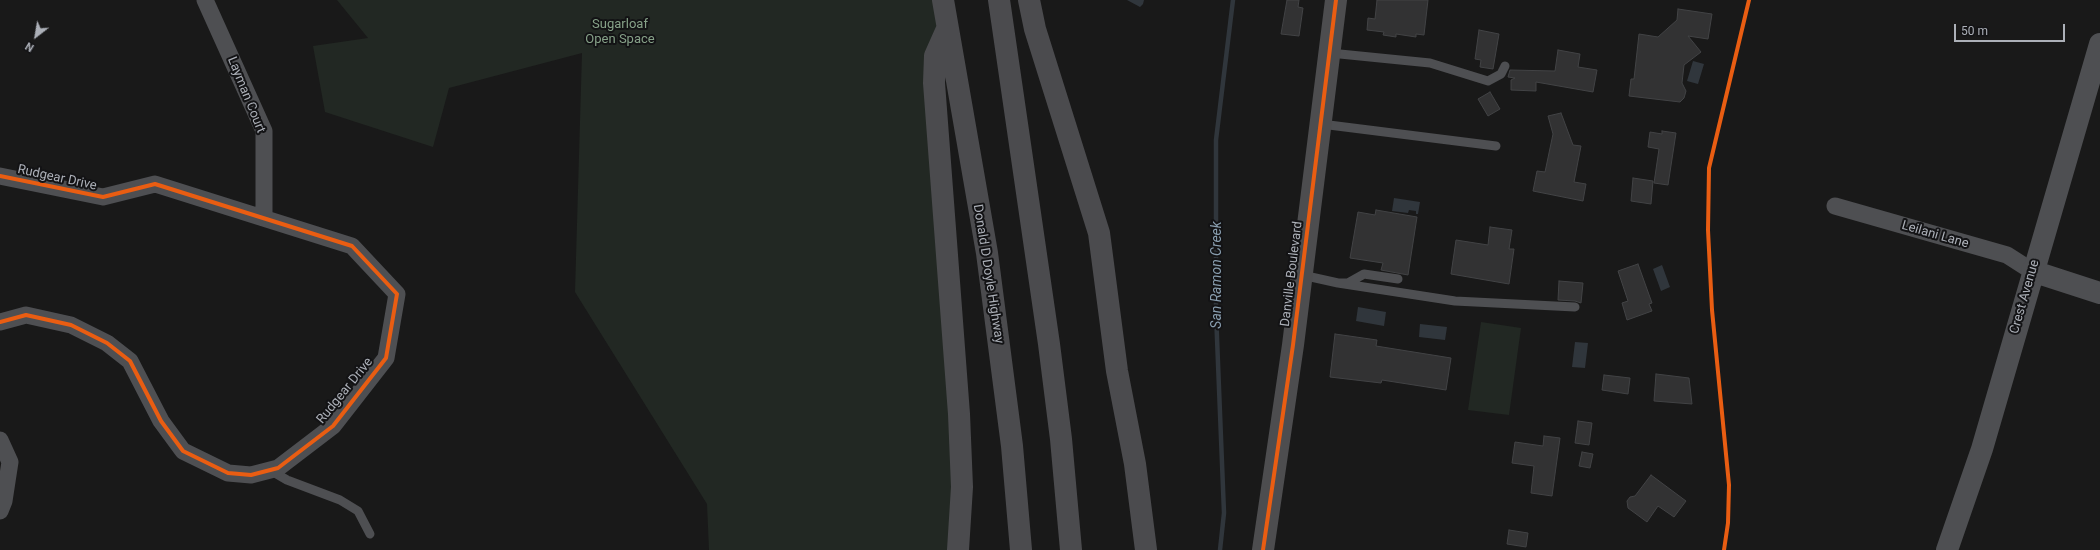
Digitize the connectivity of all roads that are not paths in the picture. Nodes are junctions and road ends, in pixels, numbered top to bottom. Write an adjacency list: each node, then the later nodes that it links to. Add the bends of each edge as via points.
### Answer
1 (205, 0): 14 (street, Layman Court, via 264,131)
2 (943, 0): 6 (highway, Donald D Doyle Highway)
3 (999, 0): 28 (highway, via 1049,344)
4 (1029, 0): 29 (highway, via 1038,37 1099,233 1117,371 1135,464)
5 (1336, 0): 8 (main road, Danville Boulevard)
6 (947, 29): 26 (highway, via 935,56 934,83 959,414 962,487); 27 (highway, Donald D Doyle Highway, via 987,254 1012,446)
7 (2100, 44): 15 (street, Crest Avenue)
8 (1329, 53): 9 (lane, via 1430,63 1488,81 1501,74); 10 (main road, Danville Boulevard)
9 (1505, 66)
10 (1321, 124): 11 (lane); 16 (main road, Danville Boulevard)
11 (1496, 146)
12 (0, 176): 14 (street, Rudgear Drive, via 103,197 154,184)
13 (1835, 206): 15 (street, Leilani Lane, via 2007,255)
14 (264, 218): 23 (street, Rudgear Drive, via 352,246 397,294 386,358 333,426 278,468)
15 (2032, 271): 19 (street); 31 (street, Crest Avenue, via 1982,449)
16 (1302, 275): 18 (lane); 30 (main road, Danville Boulevard)
17 (1398, 278): 18 (lane, via 1364,274 1348,283)
18 (1338, 283): 20 (lane, via 1455,301)
19 (2100, 293)
20 (1575, 307)
21 (0, 322): 23 (street, Rudgear Drive, via 26,315 70,325 107,343 130,361 161,422 183,450 228,473 251,476)
22 (0, 440): 24 (street, via 10,462)
23 (270, 470): 25 (lane, via 287,480 340,500 358,511)
24 (0, 511)
25 (370, 534)
26 (958, 550)
27 (1021, 550)
28 (1071, 550)
29 (1146, 550)
30 (1263, 550)
31 (1947, 550)

